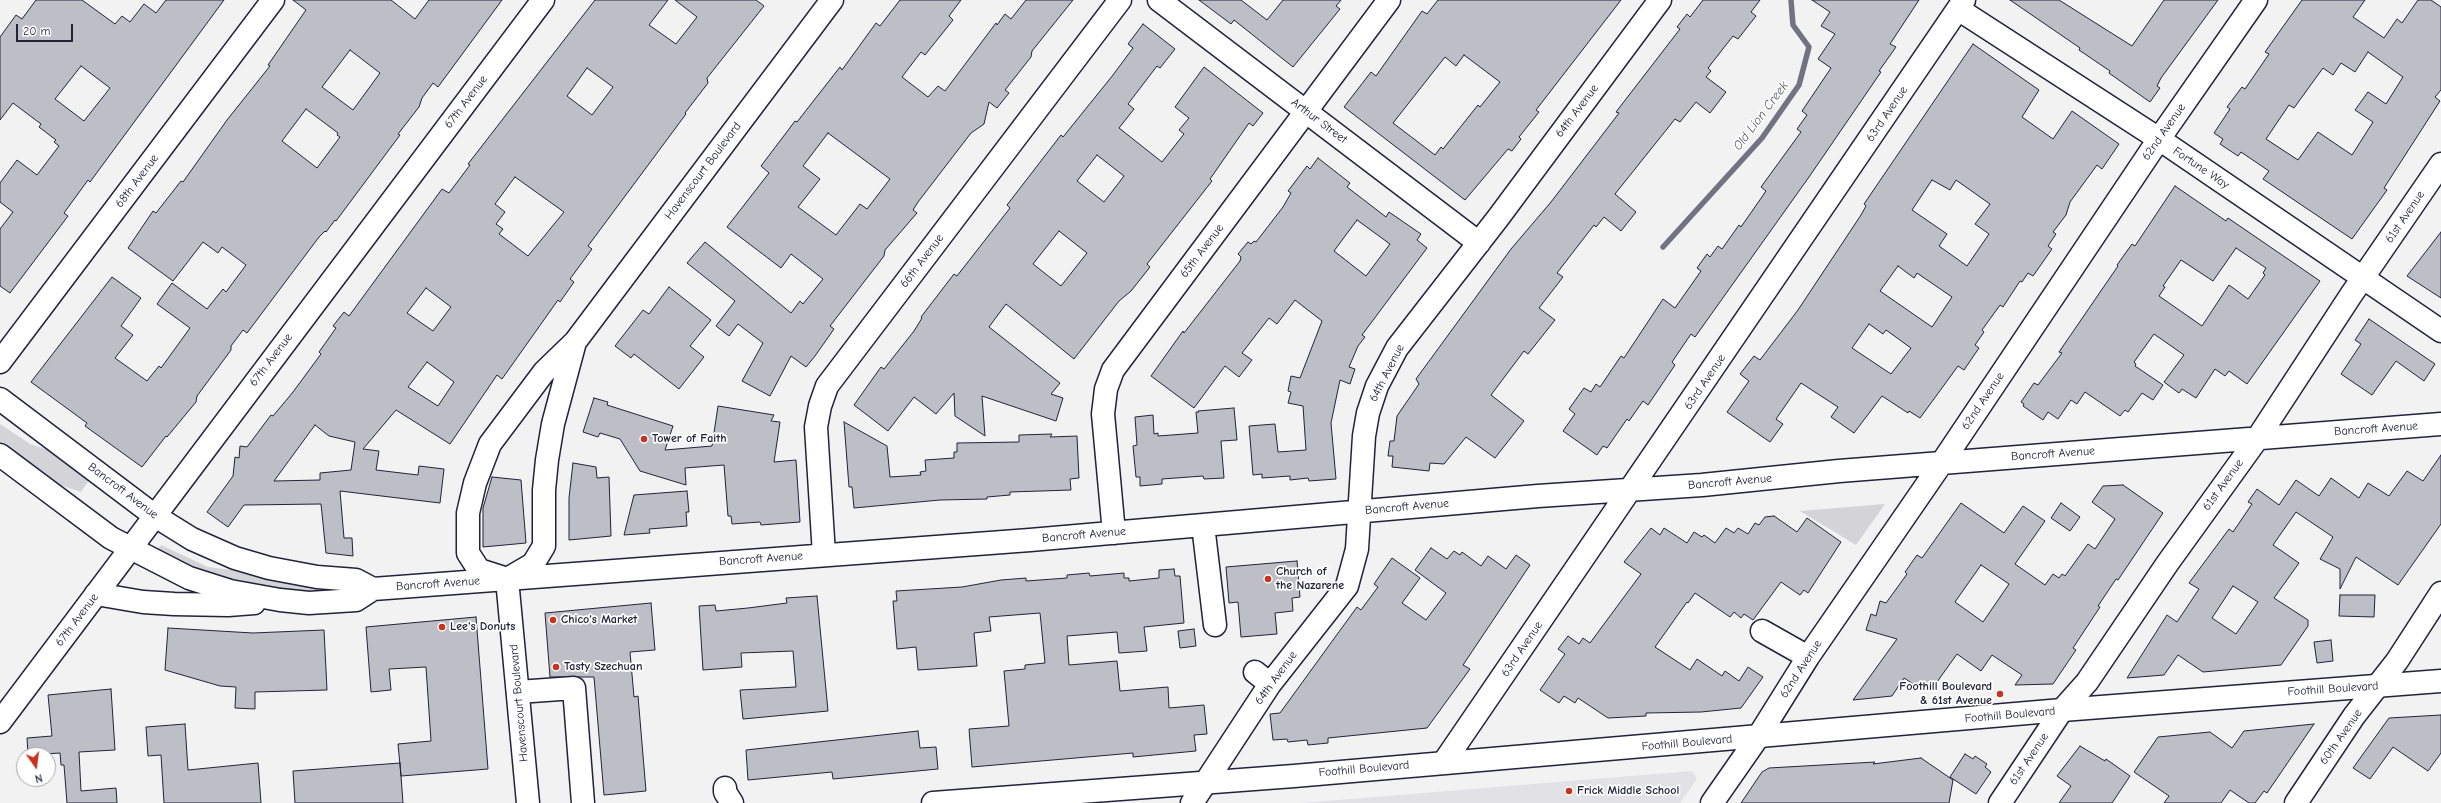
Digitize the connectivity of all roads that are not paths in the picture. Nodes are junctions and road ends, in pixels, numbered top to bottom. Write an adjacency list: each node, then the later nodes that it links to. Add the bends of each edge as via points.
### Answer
1 (273, 0): 17 (street, 68th Avenue)
2 (543, 0): 25 (street, 67th Avenue)
3 (832, 0): 16 (street, Havenscourt Boulevard)
4 (1120, 0): 29 (street, 66th Avenue, via 827,386 816,427)
5 (1159, 0): 10 (street, Arthur Street)
6 (1389, 0): 10 (street, 65th Avenue)
7 (1660, 0): 13 (street, 64th Avenue)
8 (2256, 0): 11 (street, 62nd Avenue)
9 (1961, 4): 11 (street, Fortune Way); 23 (street, 63rd Avenue)
10 (1307, 111): 13 (street, Arthur Street); 27 (street, 65th Avenue, via 1113,370 1106,389 1103,414)
11 (2159, 139): 14 (street, Fortune Way); 22 (street, 62nd Avenue)
12 (2441, 164): 14 (street, 61st Avenue)
13 (1479, 243): 24 (street, 64th Avenue, via 1397,348 1378,386 1368,414 1364,436)
14 (2363, 278): 15 (street, Fortune Way); 20 (street, 61st Avenue)
15 (2441, 330)
16 (575, 342): 30 (street, Havenscourt Boulevard, via 553,424 547,460 544,546 533,564); 30 (street, Havenscourt Boulevard, via 544,372 490,444 475,483 468,513 468,553 479,570)
17 (0, 362)
18 (0, 399): 25 (street, Bancroft Avenue)
19 (2441, 424): 20 (street, Bancroft Avenue)
20 (2257, 439): 22 (street, Bancroft Avenue); 41 (street, 61st Avenue, via 2190,531 2087,682)
21 (0, 455): 28 (street, Bancroft Avenue, via 111,538)
22 (1941, 464): 23 (street, Bancroft Avenue); 37 (street, 62nd Avenue)
23 (1631, 490): 24 (street, Bancroft Avenue); 44 (street, 63rd Avenue)
24 (1359, 511): 26 (street, Bancroft Avenue); 45 (street, 64th Avenue, via 1357,549 1347,586 1262,678)
25 (155, 516): 28 (street, 67th Avenue); 31 (street, Bancroft Avenue, via 192,539 236,558 269,568 317,577 356,580)
26 (1203, 525): 27 (street, Bancroft Avenue); 35 (street)
27 (1114, 533): 29 (street, Bancroft Avenue)
28 (130, 549): 33 (street, 67th Avenue); 34 (street, Bancroft Avenue, via 189,578 230,591)
29 (824, 555): 30 (street, Bancroft Avenue)
30 (507, 579): 31 (street, Bancroft Avenue); 40 (street, Havenscourt Boulevard)
31 (373, 589): 34 (street, Bancroft Avenue, via 356,600 309,603)
32 (2441, 593): 39 (street, 60th Avenue)
33 (96, 594): 34 (street, via 174,604 228,605); 42 (street, 67th Avenue)
34 (280, 600)
35 (1215, 626)
36 (1762, 631): 37 (street)
37 (1808, 657): 43 (street, 62nd Avenue)
38 (2441, 681): 39 (street, Foothill Boulevard)
39 (2380, 686): 41 (street, Foothill Boulevard); 52 (street, 60th Avenue, via 2354,716)
40 (518, 692): 46 (street, Havenscourt Boulevard); 47 (street, via 574,688)
41 (2062, 710): 43 (street, Foothill Boulevard); 51 (street, 61st Avenue)
42 (0, 722)
43 (1758, 737): 44 (street, Foothill Boulevard); 50 (street, 62nd Avenue)
44 (1444, 762): 45 (street, Foothill Boulevard)
45 (1206, 782): 48 (street, Foothill Boulevard); 49 (street, 64th Avenue)
46 (528, 803)
47 (583, 803)
48 (933, 803)
49 (1192, 803)
50 (1712, 803)
51 (2000, 803)
52 (2296, 803)

